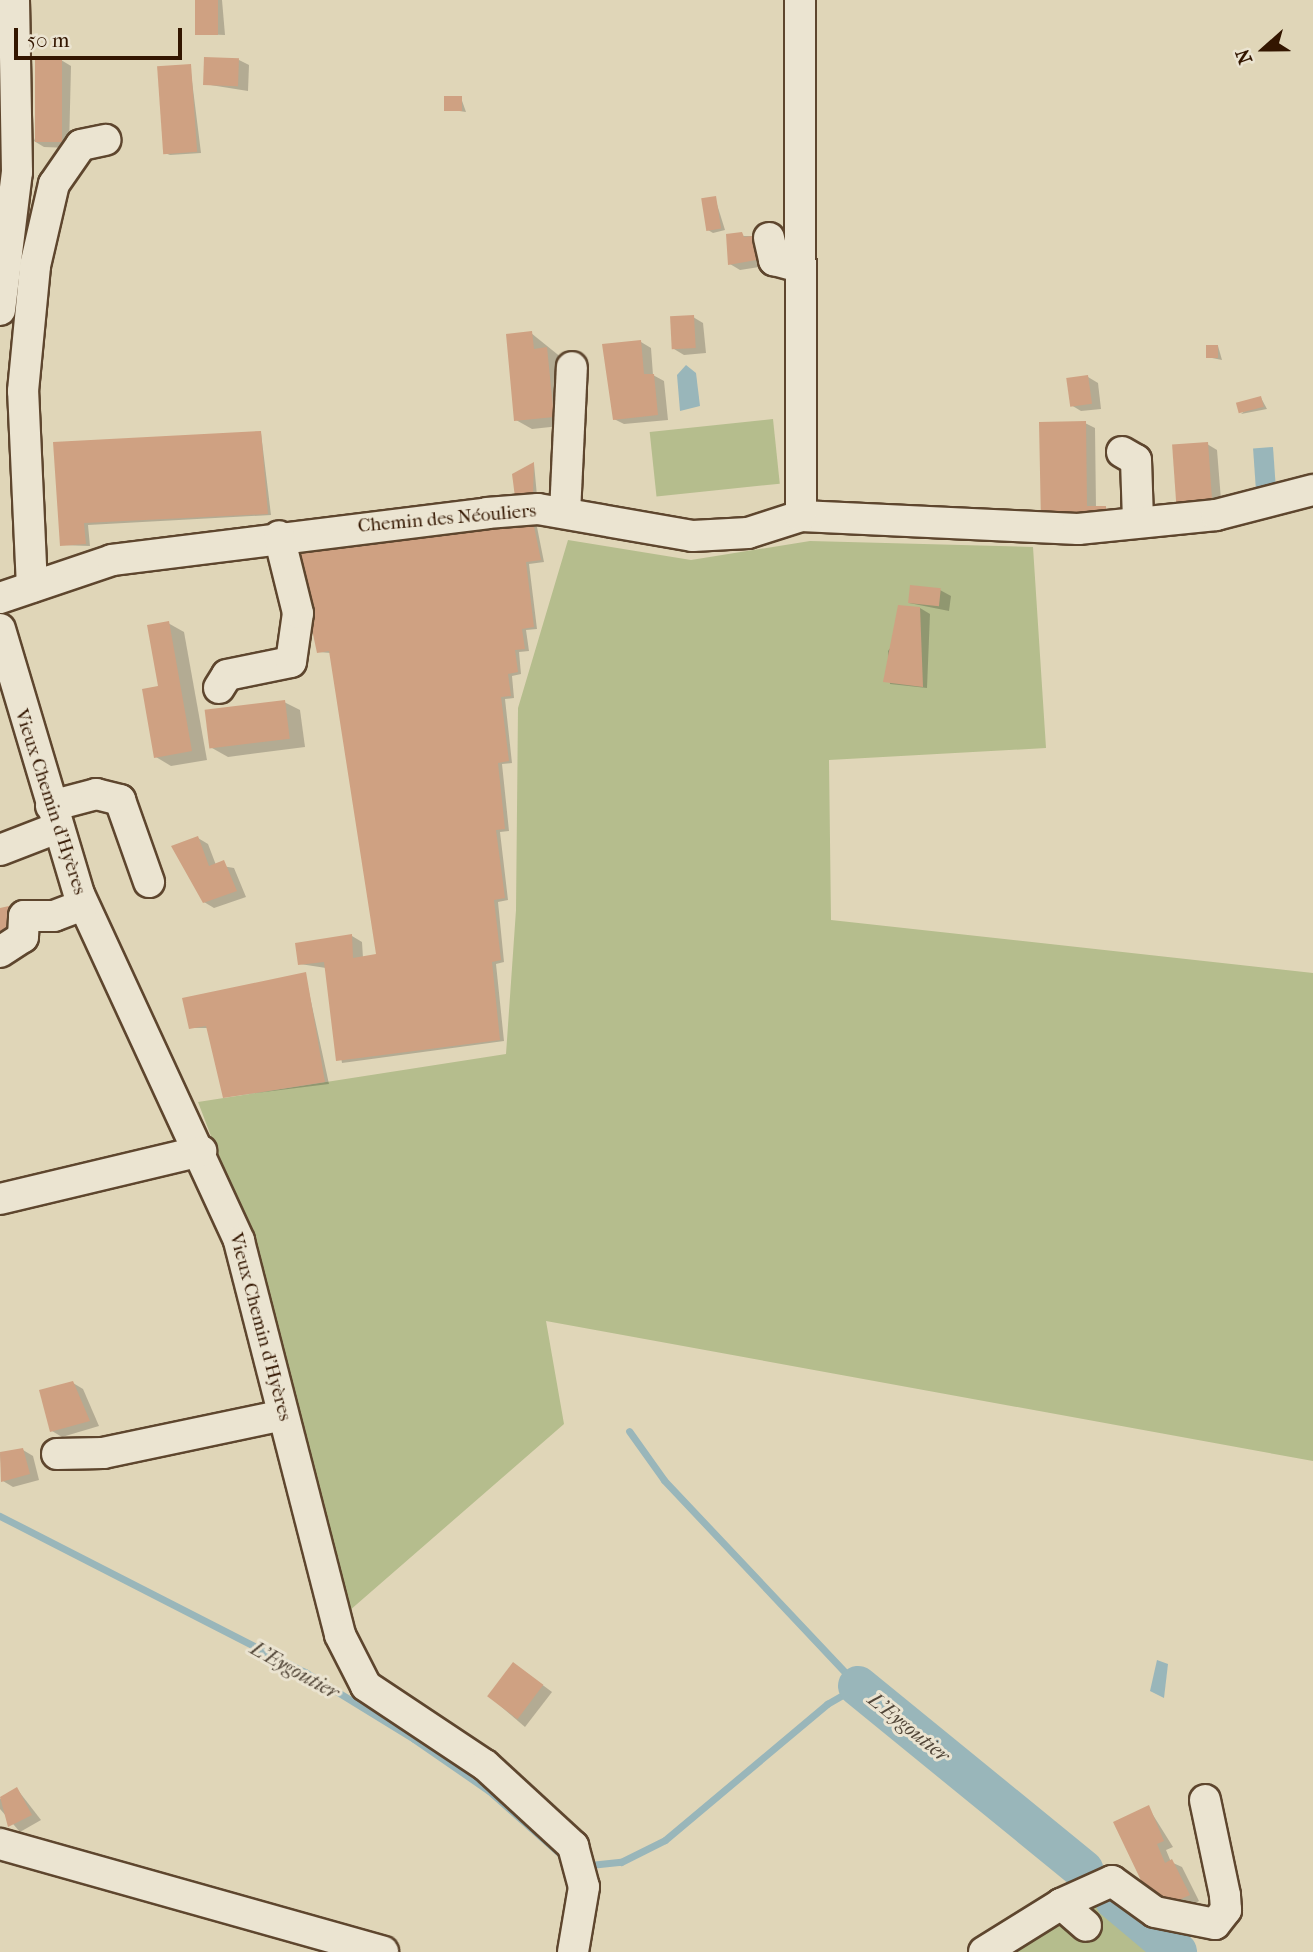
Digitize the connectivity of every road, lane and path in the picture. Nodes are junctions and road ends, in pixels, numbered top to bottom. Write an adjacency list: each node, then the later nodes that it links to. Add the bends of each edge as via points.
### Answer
1 (14, 0): 3 (street)
2 (800, 0): 6 (street)
3 (8, 116): 7 (street, via 16,172)
4 (105, 140): 15 (street, via 81,145 54,184 35,266 23,391)
5 (769, 238): 6 (street, via 774,260)
6 (802, 267): 12 (street)
7 (0, 310)
8 (572, 367): 11 (street)
9 (1122, 452): 13 (street, via 1136,460)
10 (1313, 490): 13 (street, via 1216,515)
11 (565, 513): 12 (street, Chemin des Néouliers, via 693,536 748,533); 14 (street, Chemin des Néouliers, via 512,510)
12 (801, 516): 13 (street, via 1045,530)
13 (1138, 520)
14 (279, 536): 15 (street, Chemin des Néouliers, via 112,560); 18 (street, via 298,613 291,662 228,675)
15 (32, 587): 16 (street, Chemin des Néouliers)
16 (0, 598)
17 (0, 629): 19 (street, Vieux Chemin d'Hyères)
18 (219, 688)
19 (54, 817): 20 (street); 21 (street, via 96,794 120,800); 22 (street, Vieux Chemin d'Hyères)
20 (0, 850)
21 (149, 882)
22 (83, 905): 23 (street, via 54,916 24,916 23,937); 24 (street, Vieux Chemin d'Hyères)
23 (0, 952)
24 (201, 1151): 25 (street); 26 (street, Vieux Chemin d'Hyères, via 239,1241)
25 (0, 1199)
26 (283, 1415): 27 (street, via 103,1453); 33 (street, Vieux Chemin d'Hyères, via 340,1635 366,1686 485,1765 573,1846 584,1887)
27 (57, 1454)
28 (1205, 1800): 30 (street, via 1225,1895 1226,1909 1215,1924 1155,1912 1112,1881)
29 (0, 1844): 32 (street)
30 (1061, 1903): 31 (street); 34 (street)
31 (1086, 1926)
32 (383, 1952)
33 (573, 1952)
34 (984, 1952)

